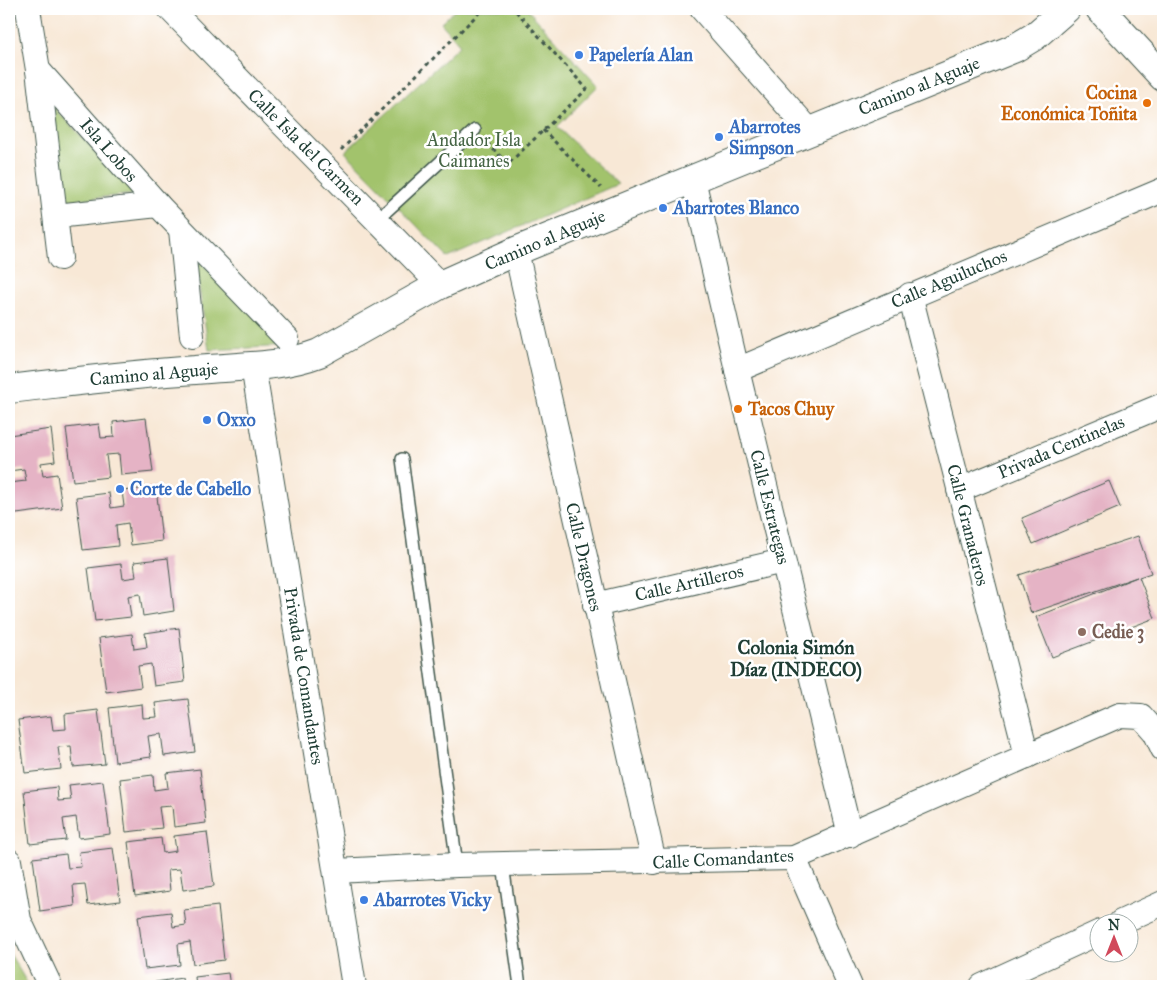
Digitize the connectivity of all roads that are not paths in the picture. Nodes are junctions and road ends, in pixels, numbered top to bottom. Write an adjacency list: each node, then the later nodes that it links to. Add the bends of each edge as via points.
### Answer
1 (28, 9): 6 (street)
2 (170, 9): 14 (street, Calle Isla del Carmen)
3 (702, 9): 9 (street)
4 (1061, 10): 5 (main road, Camino al Aguaje); 9 (main road, Camino al Aguaje, via 1035,36 1015,48)
5 (1104, 12): 7 (main road)
6 (38, 70): 12 (street, Isla Lobos); 13 (street)
7 (1163, 78)
8 (475, 130): 14 (lane)
9 (810, 131): 10 (main road, Camino al Aguaje)
10 (693, 179): 16 (main road, Camino al Aguaje); 23 (street, Calle Estrategas)
11 (1163, 190): 19 (street, Calle Aguiluchos)
12 (158, 205): 13 (street); 15 (street, Isla Lobos)
13 (56, 216): 17 (street)
14 (378, 219): 18 (street, Calle Isla del Carmen)
15 (181, 230): 20 (street); 21 (street, Isla Lobos)
16 (516, 251): 18 (main road, Camino al Aguaje); 29 (street, Calle Dragones)
17 (60, 258)
18 (440, 285): 22 (main road, Camino al Aguaje, via 319,353)
19 (910, 295): 23 (street, Calle Aguiluchos); 27 (street, Calle Granaderos)
20 (192, 336)
21 (287, 339)
22 (253, 366): 24 (main road, Camino al Aguaje); 38 (street, Privada de Comandantes)
23 (737, 370): 28 (street, Calle Estrategas)
24 (9, 389)
25 (1163, 405): 27 (street, Privada Centinelas)
26 (402, 459): 36 (lane)
27 (960, 490): 31 (street, Calle Granaderos)
28 (783, 561): 29 (street, Calle Artilleros); 32 (street, Calle Estrategas)
29 (595, 605): 35 (street, Calle Dragones)
30 (1163, 750): 31 (street, Calle Comandantes, via 1155,732 1141,716 1120,715)
31 (1027, 756): 32 (street, Calle Comandantes)
32 (850, 835): 33 (street, Calle Comandantes)
33 (794, 858): 35 (street, Calle Comandantes); 46 (street)
34 (9, 861): 41 (street)
35 (654, 862): 37 (street, Calle Comandantes)
36 (457, 865): 37 (street, Calle Comandantes); 38 (street, Calle Comandantes)
37 (503, 865): 45 (lane)
38 (336, 871): 44 (street, Privada de Comandantes)
39 (1163, 903): 40 (street)
40 (1140, 913)
41 (14, 920): 43 (street)
42 (1090, 937): 47 (street)
43 (50, 986)
44 (354, 986)
45 (520, 986)
46 (850, 986)
47 (982, 986)

